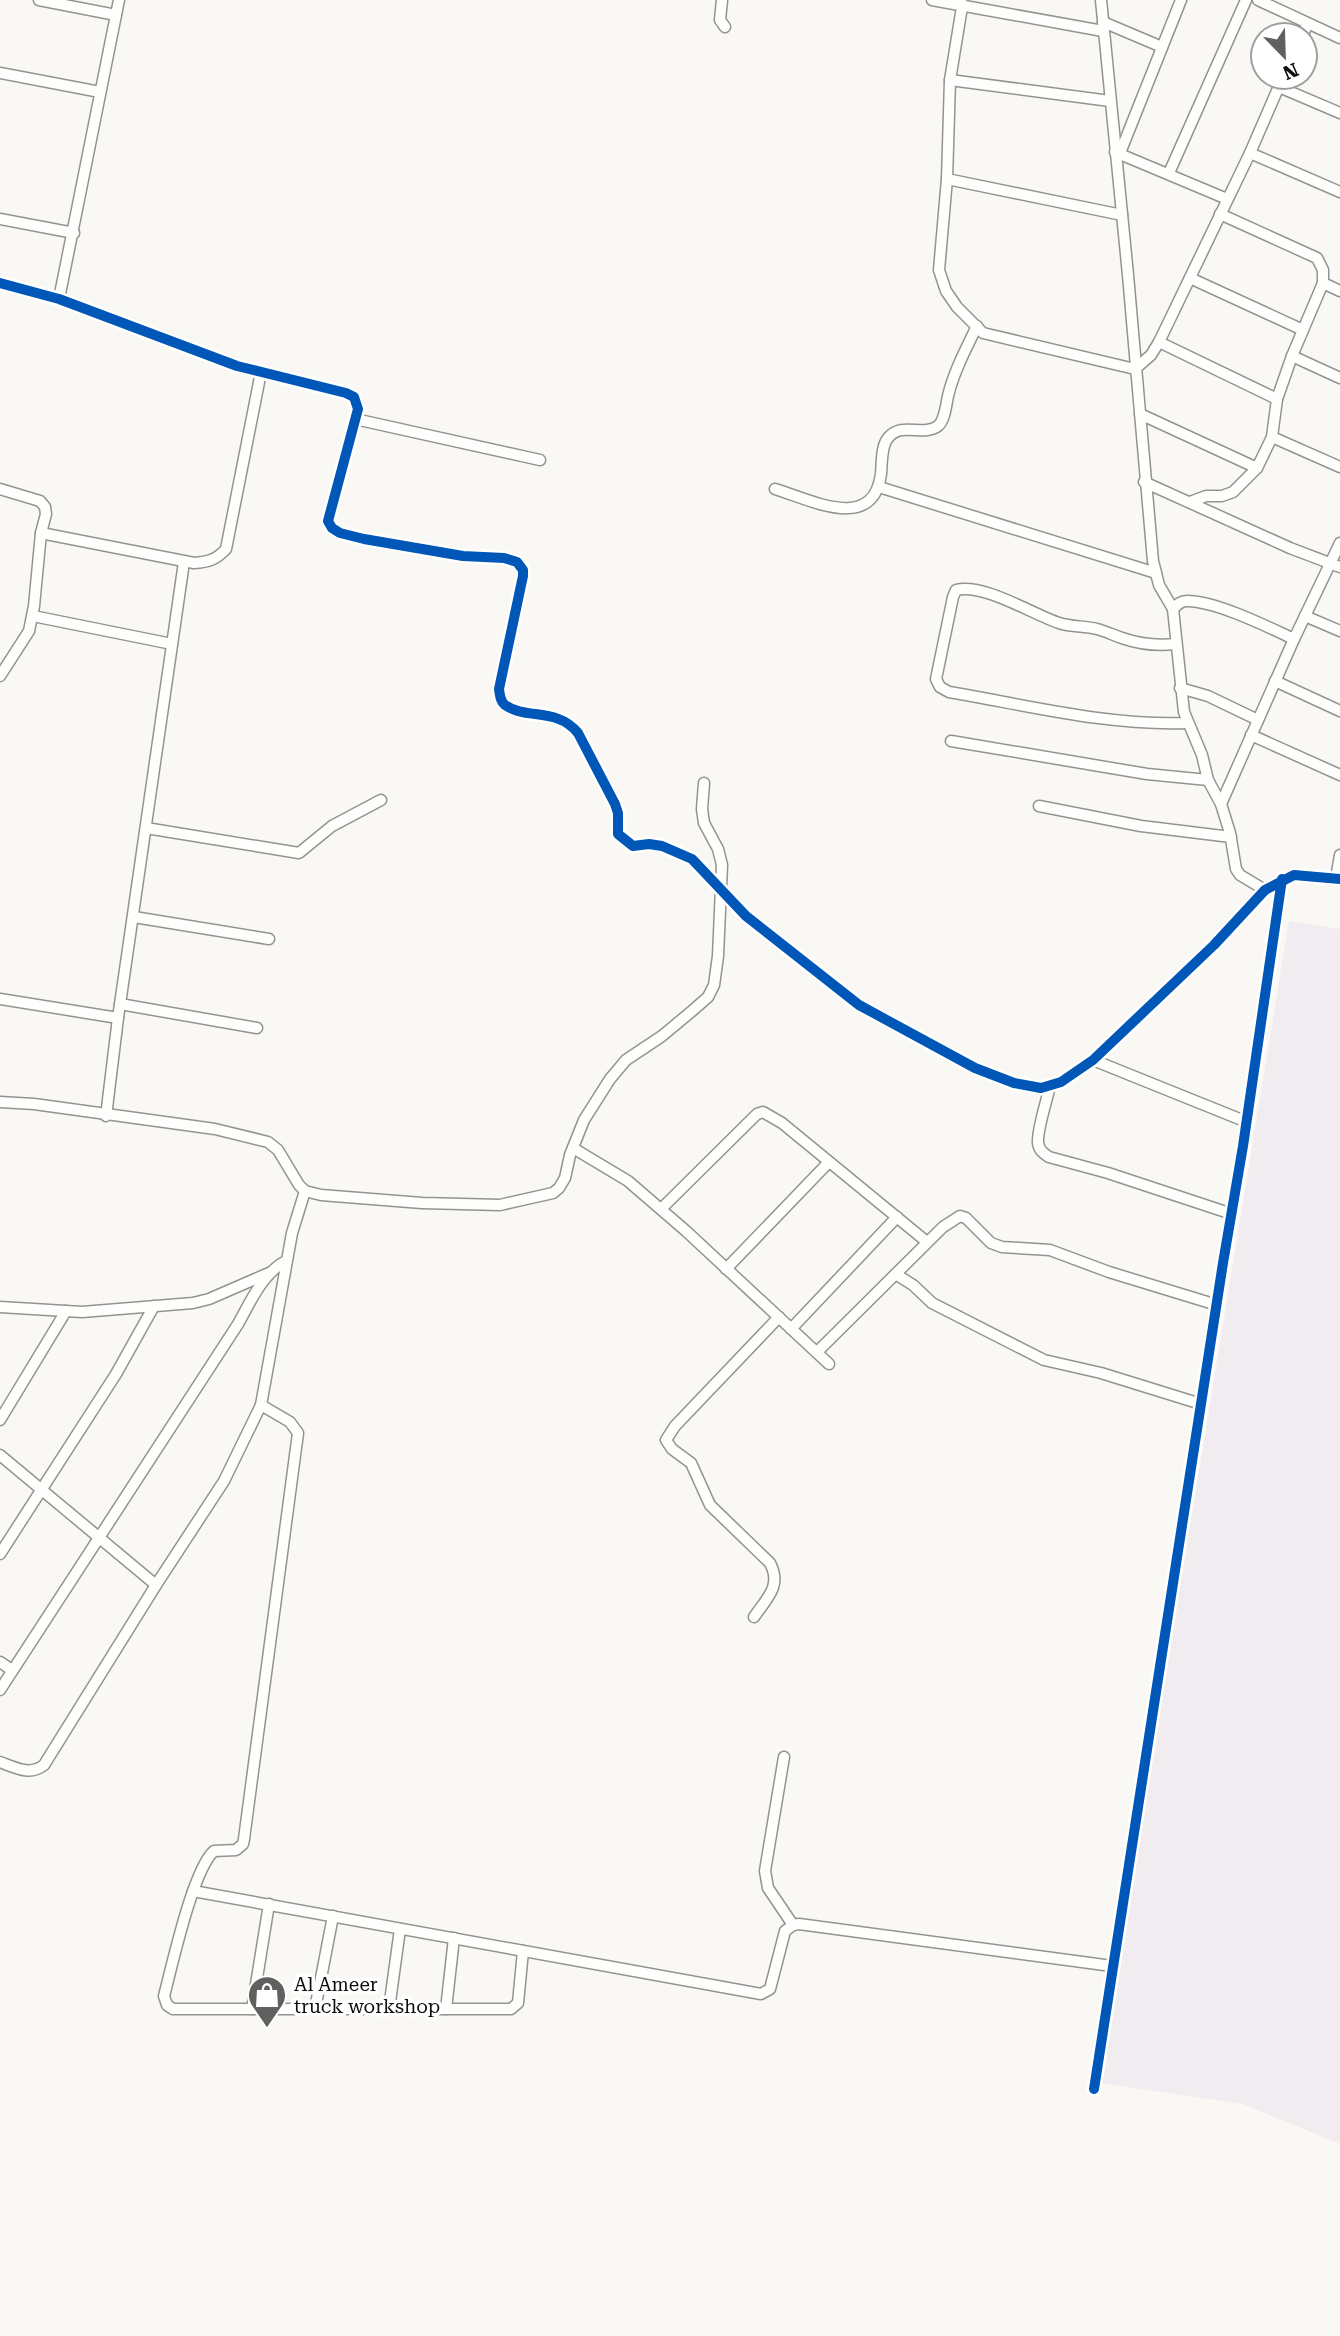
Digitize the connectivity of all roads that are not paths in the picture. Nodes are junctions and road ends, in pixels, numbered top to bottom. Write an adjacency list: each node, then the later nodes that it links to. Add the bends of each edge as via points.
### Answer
1 (39, 0): 10 (street)
2 (119, 0): 10 (street)
3 (722, 0): 12 (street, via 720,20)
4 (932, 0): 9 (street)
5 (1101, 0): 13 (street)
6 (1181, 0): 16 (street)
7 (1246, 0): 26 (street)
8 (1258, 0): 11 (street)
9 (961, 3): 13 (street); 18 (street)
10 (116, 15): 21 (street)
11 (1301, 21)
12 (725, 27)
13 (1103, 27): 16 (street); 22 (street)
14 (1319, 29): 15 (street)
15 (1340, 38)
16 (1162, 47): 24 (street)
17 (0, 73): 21 (street)
18 (950, 80): 22 (street); 27 (street)
19 (1277, 91): 25 (street)
20 (1298, 91): 23 (street)
21 (100, 92): 33 (street)
22 (1110, 101): 24 (street)
23 (1340, 113)
24 (1117, 152): 26 (street); 31 (street)
25 (1250, 153): 28 (street); 29 (street)
26 (1169, 173): 29 (street)
27 (947, 179): 31 (street); 39 (street, via 939,270 946,291)
28 (1340, 192)
29 (1227, 199): 30 (street)
30 (1220, 214): 34 (street); 36 (street, via 1317,258)
31 (1122, 215): 43 (street)
32 (0, 219): 33 (street)
33 (74, 233): 38 (street)
34 (1190, 278): 40 (street); 41 (street)
35 (0, 283): 38 (street)
36 (1323, 283): 37 (street); 40 (street)
37 (1340, 291)
38 (59, 299): 44 (street)
39 (977, 326): 43 (street, via 983,333); 54 (street, via 953,375 942,422 931,429 892,433 885,441)
40 (1303, 330): 42 (street)
41 (1159, 342): 43 (street); 46 (street)
42 (1292, 356): 45 (street); 46 (street)
43 (1135, 369): 47 (street)
44 (261, 372): 48 (street, via 354,397); 60 (street, via 226,549 208,562)
45 (1340, 378)
46 (1277, 399): 49 (street)
47 (1140, 414): 52 (street); 53 (street)
48 (355, 419): 50 (street); 89 (street, via 328,521 332,528 364,539 463,556 504,558 521,566 523,576 500,698 512,708 562,719 572,726 615,804 618,834 633,846 662,846 692,859)
49 (1272, 437): 51 (street); 52 (street)
50 (540, 460)
51 (1340, 467)
52 (1257, 468): 57 (street, via 1233,492)
53 (1144, 482): 57 (street); 62 (street)
54 (879, 486): 56 (street, via 870,501 846,510); 62 (street)
55 (0, 489): 58 (street, via 40,501 46,514)
56 (775, 489)
57 (1190, 502): 61 (street)
58 (41, 533): 60 (street); 64 (street)
59 (1340, 543): 61 (street)
60 (184, 562): 68 (street)
61 (1336, 565): 65 (street)
62 (1156, 573): 63 (street)
63 (1173, 609): 67 (street, via 1187,601 1212,606); 69 (street)
64 (33, 616): 68 (street); 70 (street, via 23,643)
65 (1305, 616): 66 (street); 67 (street)
66 (1340, 631)
67 (1294, 639): 71 (street)
68 (172, 644): 84 (street)
69 (1176, 644): 72 (street); 75 (street, via 1145,644 1059,623 964,588 956,590 953,597 936,679 949,692 1088,716)
70 (0, 676)
71 (1275, 681): 73 (street); 74 (street)
72 (1180, 688): 74 (street); 75 (street)
73 (1340, 712)
74 (1258, 720): 76 (street)
75 (1186, 723): 79 (street)
76 (1251, 734): 78 (street); 82 (street)
77 (951, 741): 79 (street)
78 (1340, 775)
79 (1208, 780): 82 (street)
80 (704, 783): 89 (street, via 704,823 722,858)
81 (381, 800): 84 (street, via 332,826 299,853)
82 (1222, 804): 85 (street)
83 (1039, 806): 85 (street)
84 (146, 828): 91 (street)
85 (1231, 837): 90 (street, via 1236,869)
86 (1340, 855): 88 (street)
87 (1282, 879): 88 (street, via 1294,875); 90 (street); 101 (street)
88 (1338, 879)
89 (720, 889): 98 (street, via 746,916 859,1005 975,1068 1014,1083); 102 (street, via 718,956 708,997 662,1037 626,1060 584,1120)
90 (1265, 890): 97 (street)
91 (134, 917): 92 (street); 94 (street)
92 (268, 939)
93 (0, 999): 95 (street)
94 (120, 1004): 95 (street); 96 (street)
95 (118, 1018): 100 (street)
96 (257, 1028)
97 (1093, 1060): 98 (street); 101 (street)
98 (1050, 1085): 106 (street, via 1038,1145 1049,1157)
99 (0, 1102): 100 (street)
100 (106, 1116): 104 (street, via 215,1129 268,1142)
101 (1247, 1122): 106 (street)
102 (573, 1148): 104 (street, via 559,1188 500,1205 409,1202); 105 (street, via 628,1181)
103 (829, 1162): 105 (street, via 764,1112); 107 (street); 111 (street)
104 (305, 1191): 109 (street)
105 (661, 1209): 111 (street)
106 (1232, 1214): 115 (street)
107 (897, 1217): 108 (street); 120 (street)
108 (927, 1242): 110 (street); 115 (street, via 960,1216 1002,1247 1051,1250)
109 (286, 1261): 112 (street); 124 (street)
110 (910, 1261): 113 (street); 114 (street)
111 (726, 1269): 119 (street)
112 (270, 1272): 116 (street, via 209,1299); 128 (street)
113 (897, 1275): 114 (street); 121 (street)
114 (913, 1285): 123 (street, via 932,1303 1044,1360)
115 (1217, 1305): 123 (street)
116 (154, 1306): 118 (street); 127 (street)
117 (0, 1307): 118 (street)
118 (66, 1311): 125 (street)
119 (779, 1317): 120 (street); 131 (street, via 675,1426 667,1440 691,1463 710,1505 775,1572 775,1584)
120 (791, 1329): 121 (street)
121 (817, 1352): 122 (street)
122 (829, 1364)
123 (1201, 1404): 144 (street)
124 (261, 1405): 130 (street, via 224,1481); 137 (street, via 290,1422 298,1433 244,1839 236,1850 211,1854)
125 (0, 1420)
126 (0, 1455): 127 (street)
127 (41, 1489): 128 (street); 129 (street)
128 (99, 1536): 130 (street); 133 (street)
129 (0, 1554)
130 (156, 1585): 136 (street, via 44,1765 28,1772)
131 (754, 1617)
132 (0, 1662): 133 (street)
133 (12, 1670): 134 (street)
134 (0, 1690)
135 (784, 1756): 140 (street, via 765,1871 768,1888)
136 (0, 1762)
137 (193, 1891): 138 (street); 145 (street, via 164,1996 167,2005 173,2009)
138 (269, 1904): 139 (street); 145 (street)
139 (333, 1916): 141 (street); 146 (street)
140 (793, 1925): 143 (street, via 786,1931 765,1994); 144 (street)
141 (400, 1929): 142 (street); 147 (street)
142 (454, 1938): 143 (street); 148 (street)
143 (523, 1951): 148 (street, via 517,2006)
144 (1112, 1966): 149 (street)
145 (252, 2009): 146 (street)
146 (315, 2009): 147 (street)
147 (389, 2009): 148 (street)
148 (446, 2009)
149 (1094, 2089)

